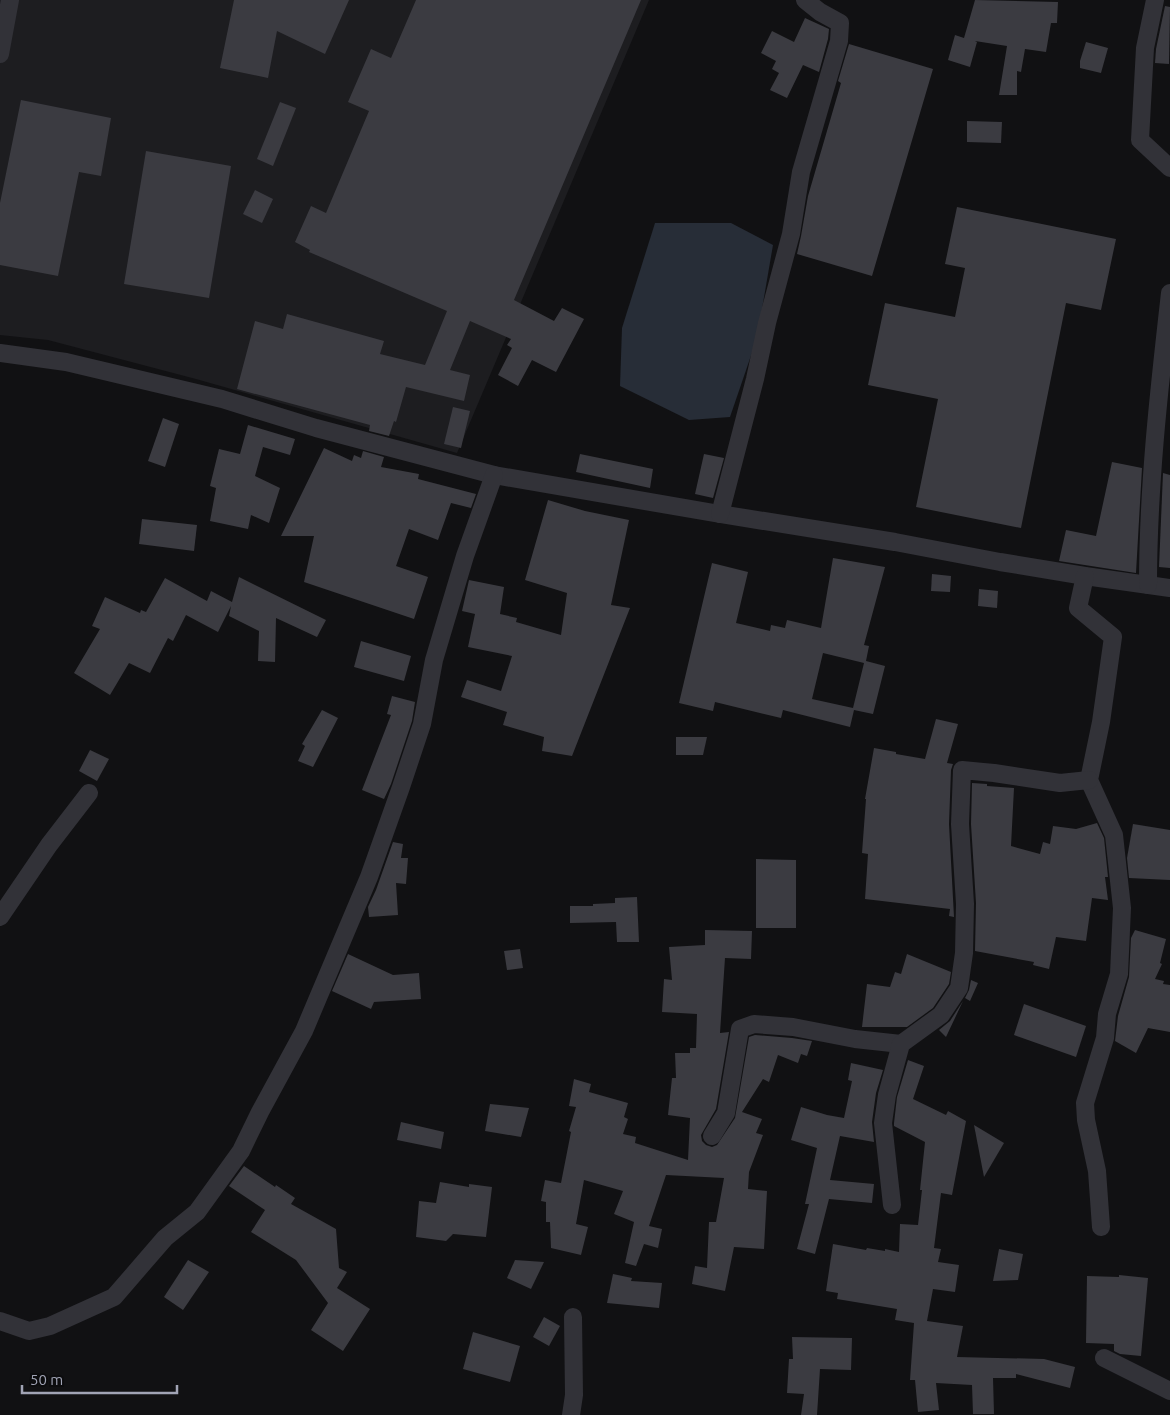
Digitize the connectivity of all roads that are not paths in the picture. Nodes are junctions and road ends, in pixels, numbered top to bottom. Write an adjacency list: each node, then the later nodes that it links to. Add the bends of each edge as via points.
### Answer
1 (10, 0): 4 (street)
2 (805, 0): 9 (street, via 840,23 839,41 801,172 792,234)
3 (1154, 0): 5 (street, via 1145,48 1140,140)
4 (0, 54)
5 (1170, 168)
6 (1170, 293): 11 (street, via 1154,448)
7 (0, 353): 8 (street, via 66,362 222,399 316,428)
8 (494, 475): 9 (street); 21 (street, via 465,556 434,660 422,724 369,878 304,1032 242,1151 197,1212 165,1238 114,1298 50,1326 29,1331)
9 (720, 514): 10 (street)
10 (1085, 576): 11 (street); 13 (street, via 1078,608 1113,637)
11 (1148, 584): 12 (street)
12 (1170, 588)
13 (1089, 780): 16 (street, via 1060,783 962,770 960,824 965,914 959,988 941,1014); 19 (street, via 1114,835 1122,908 1119,974 1107,1014 1105,1038 1085,1104 1098,1171)
14 (89, 793): 15 (street, via 48,844)
15 (0, 916)
16 (901, 1044): 17 (street, via 793,1027 754,1024 740,1029 726,1113); 18 (street, via 883,1124)
17 (712, 1136)
18 (892, 1205)
19 (1101, 1227)
20 (573, 1317): 24 (street, via 574,1395)
21 (0, 1321)
22 (1104, 1358): 23 (street)
23 (1170, 1391)
24 (571, 1415)

